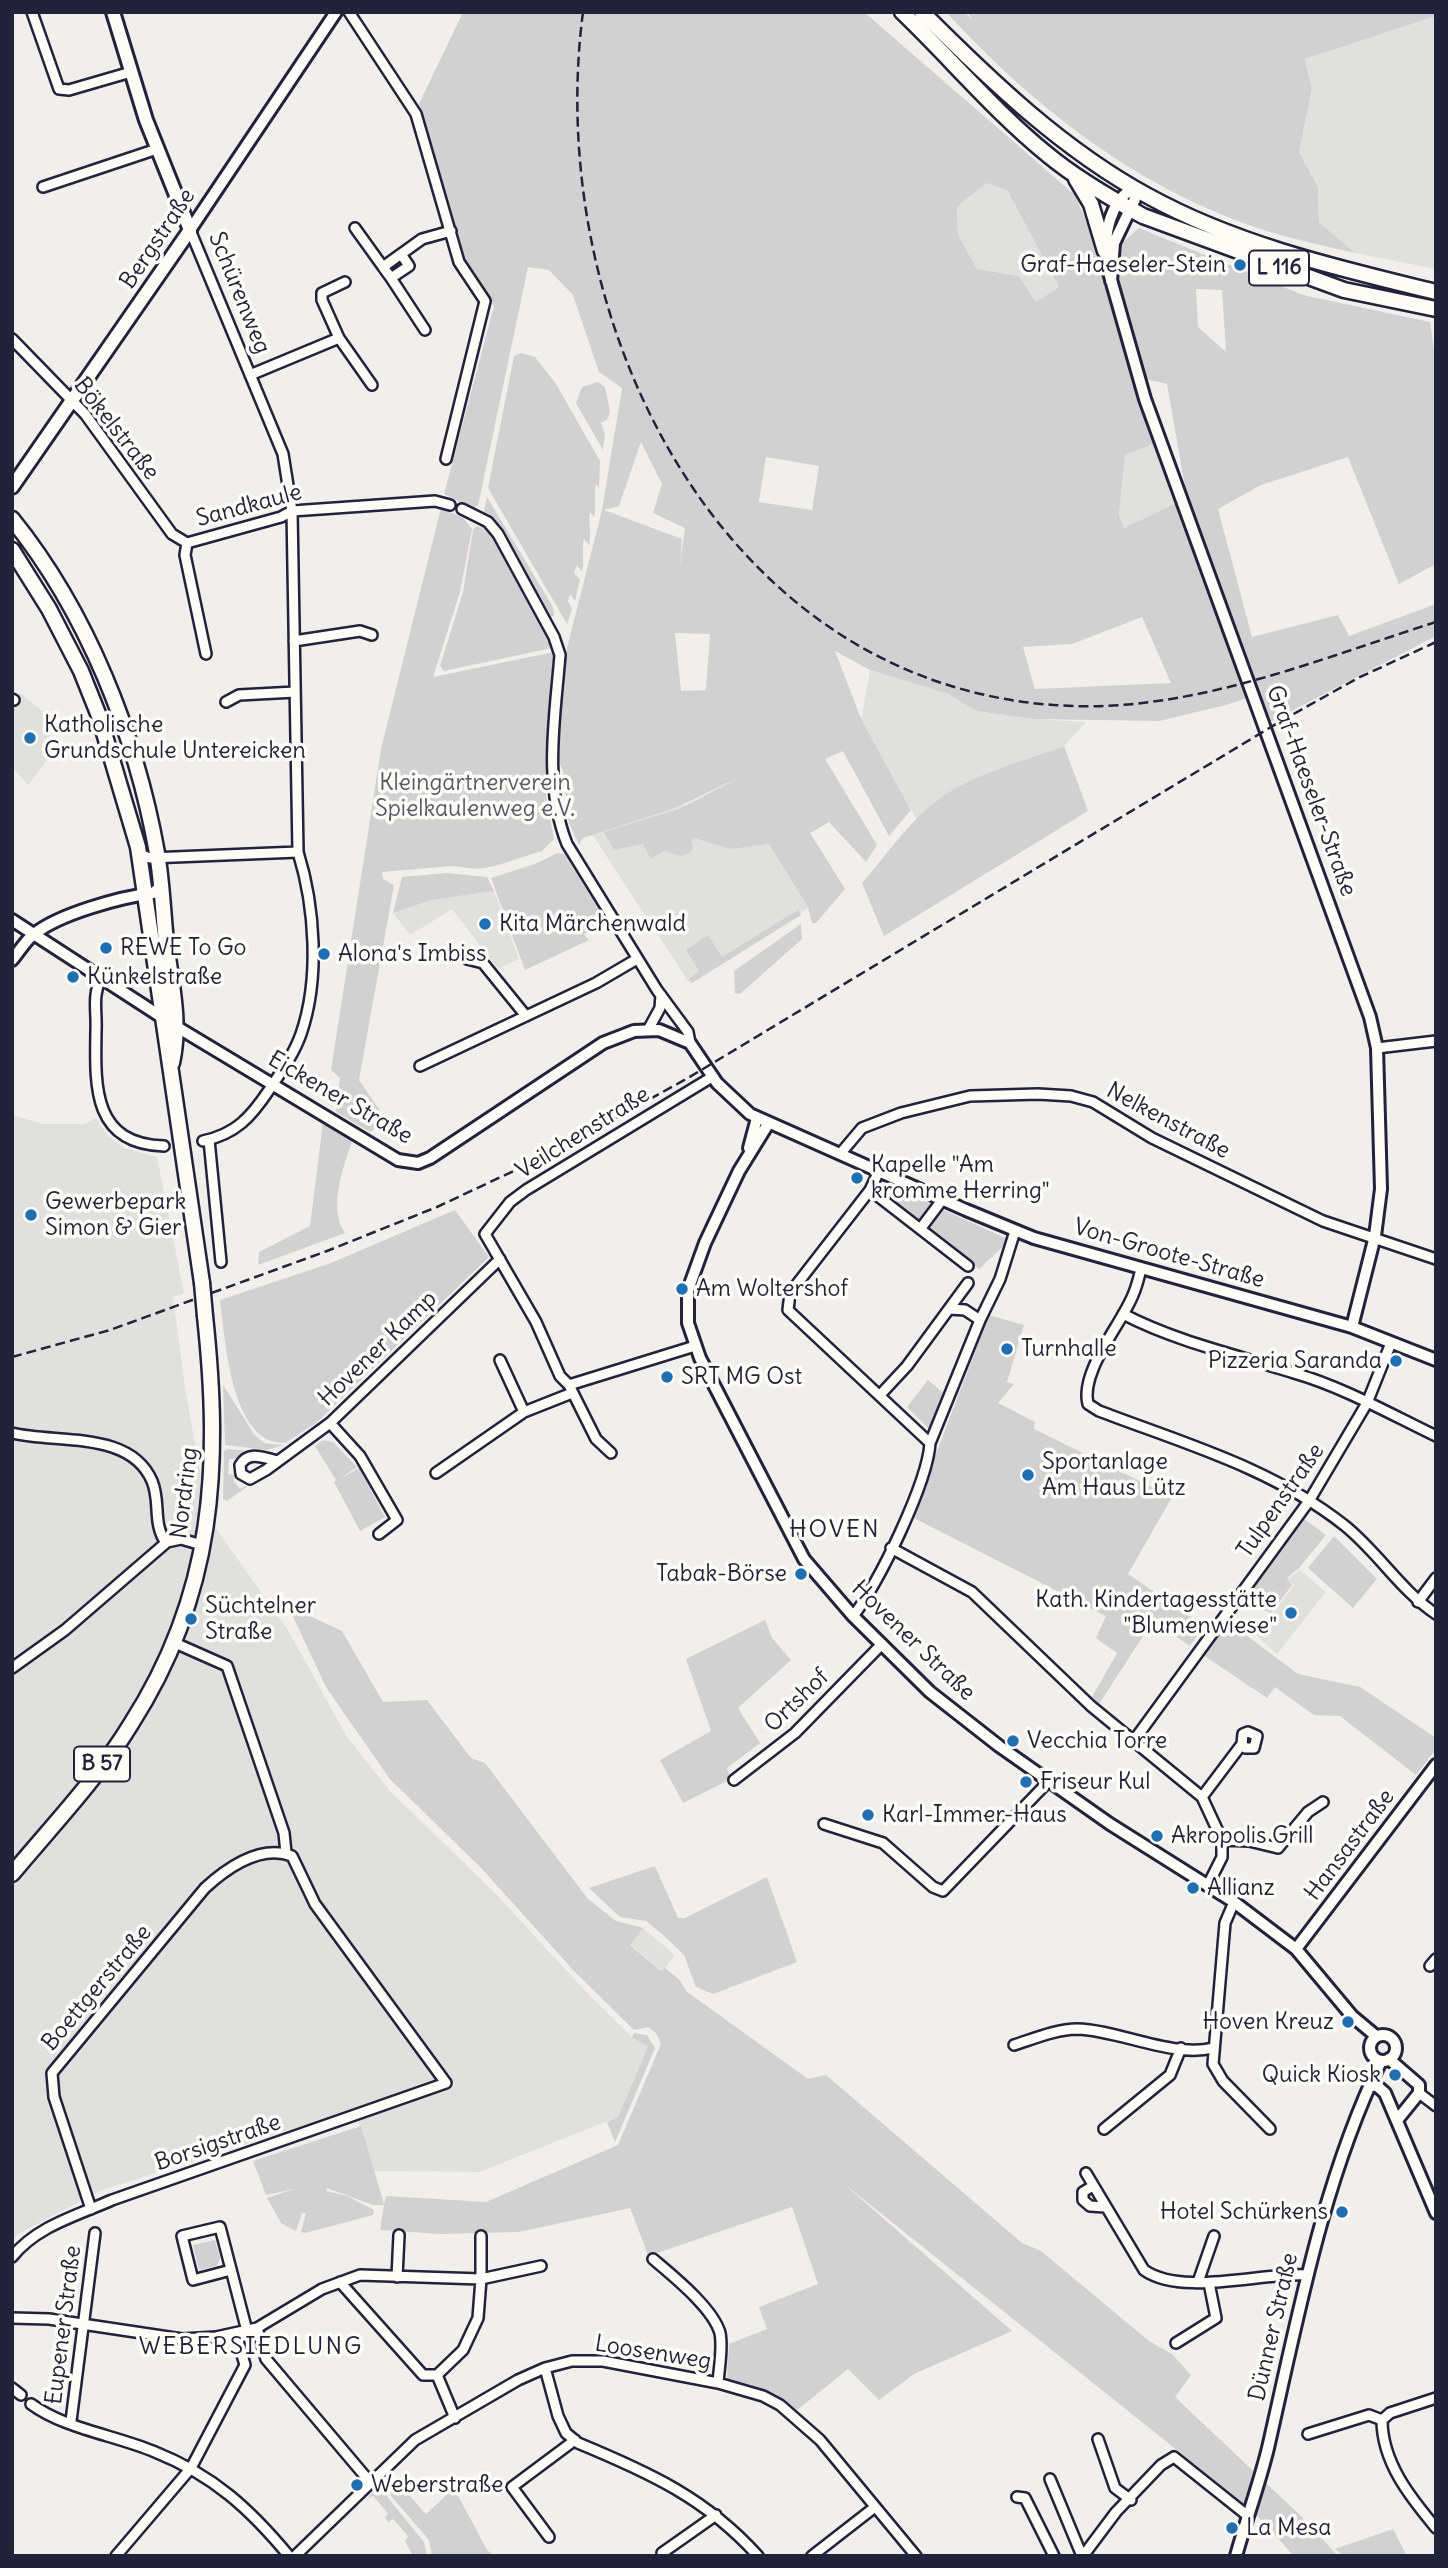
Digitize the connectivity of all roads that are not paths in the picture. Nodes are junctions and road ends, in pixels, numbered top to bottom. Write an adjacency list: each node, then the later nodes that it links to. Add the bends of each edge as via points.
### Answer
1 (32, 12): 7 (street, via 59,89)
2 (113, 12): 7 (main road, Schürenweg)
3 (336, 12): 14 (street, Bergstraße)
4 (349, 12): 15 (street, via 416,114)
5 (902, 12): 9 (main road, L 116, via 1026,136)
6 (922, 12): 11 (main road, L 116, via 1058,138)
7 (131, 72): 8 (main road, Schürenweg)
8 (157, 149): 10 (street); 14 (main road, Schürenweg)
9 (1074, 175): 12 (main road, L 116); 16 (main road, via 1091,204)
10 (43, 187)
11 (1133, 188): 12 (street, Graf-Haeseler-Straße, via 1135,199); 22 (main road, L 116, via 1269,247)
12 (1123, 206): 16 (street, Graf-Haeseler-Straße, via 1112,212); 20 (street, Graf-Haeseler-Straße); 23 (main road, L 116, via 1344,290)
13 (355, 229): 18 (street)
14 (190, 230): 27 (street, Schürenweg); 29 (main road, Bergstraße)
15 (451, 231): 17 (street, via 422,239); 30 (street, via 459,262 485,301)
16 (1105, 251): 20 (street, Graf-Haeseler-Straße)
17 (401, 254): 18 (street); 19 (street, via 409,266)
18 (383, 267): 19 (street)
19 (391, 278): 24 (street)
20 (1111, 281): 61 (street, Graf-Haeseler-Straße, via 1145,399 1370,1017)
21 (345, 282): 25 (street, via 322,293)
22 (1436, 292)
23 (1436, 309)
24 (425, 330)
25 (339, 338): 27 (street, Schürenweg); 28 (street)
26 (12, 339): 29 (street, Bökelstraße)
27 (250, 375): 34 (street, Schürenweg, via 282,454)
28 (372, 385)
29 (73, 402): 31 (main road, Bergstraße); 36 (street, Bökelstraße, via 172,534)
30 (446, 459)
31 (12, 487)
32 (450, 505): 34 (street, Sandkaule, via 435,501)
33 (462, 509): 50 (street, via 480,516 498,534 554,638 560,654 552,776 557,820 566,844)
34 (292, 511): 36 (street, Sandkaule); 39 (street, Schürenweg)
35 (12, 519): 45 (main road, B 57, via 64,597 106,683 132,754)
36 (187, 543): 40 (street, Sandkaule, via 185,555)
37 (12, 550): 44 (main road, B 57, via 82,671 120,781)
38 (372, 635): 39 (street, via 360,631)
39 (294, 641): 41 (street, Schürenweg)
40 (206, 654)
41 (295, 692): 42 (street, via 239,695); 43 (street, Schürenweg)
42 (226, 702)
43 (298, 852): 45 (street); 65 (street, Schürenweg, via 308,904 311,990 300,1036)
44 (139, 854): 45 (street); 47 (main road, B 57)
45 (158, 857): 46 (main road, B 57)
46 (160, 887): 47 (street); 57 (main road, B 57)
47 (146, 894): 49 (street, via 88,908); 55 (main road, B 57)
48 (12, 920): 49 (street, Eickener Straße)
49 (33, 935): 52 (street); 53 (street, Eickener Straße)
50 (637, 958): 54 (street); 56 (street)
51 (467, 959): 56 (street, via 483,963)
52 (12, 960)
53 (101, 978): 55 (street, Eickener Straße); 68 (street, via 95,996 95,1082 100,1105 129,1140)
54 (661, 995): 58 (street, via 660,1008); 60 (street, via 688,1032)
55 (161, 1015): 57 (street, Eickener Straße); 62 (main road, Nordring / B 57)
56 (526, 1016): 63 (street)
57 (177, 1027): 62 (main road, Nordring / B 57); 65 (street, Eickener Straße)
58 (648, 1030): 60 (street, Eickener Straße); 65 (street, Eickener Straße, via 620,1034 603,1043 418,1163 398,1160)
59 (1436, 1041): 61 (street)
60 (690, 1044): 64 (street, Von-Groote-Straße)
61 (1377, 1048): 76 (street, Graf-Haeseler-Straße, via 1381,1189)
62 (171, 1065): 105 (main road, Nordring / B 57, bridge, via 202,1283 214,1445)
63 (420, 1066)
64 (712, 1077): 66 (street, Von-Groote-Straße); 77 (street, Veilchenstraße, via 510,1202 485,1234)
65 (272, 1084): 79 (street, Schürenweg, via 242,1126 206,1141)
66 (757, 1118): 67 (street, Von-Groote-Straße); 69 (street, Hovener Straße)
67 (768, 1124): 69 (street, Hovener Straße); 70 (street, Von-Groote-Straße)
68 (164, 1146)
69 (749, 1151): 88 (street, Hovener Straße, via 688,1290 688,1323)
70 (840, 1154): 71 (street, Von-Groote-Straße); 76 (street, Nelkenstraße, via 862,1128 901,1113 970,1096 1071,1096 1093,1102 1152,1138 1313,1216)
71 (879, 1171): 72 (street); 73 (street, Von-Groote-Straße)
72 (870, 1190): 74 (street); 92 (street, via 790,1293 787,1303 789,1310)
73 (942, 1200): 74 (street); 75 (street, Von-Groote-Straße)
74 (921, 1228): 80 (street)
75 (1015, 1231): 81 (street, Von-Groote-Straße); 85 (street, via 1000,1279)
76 (1376, 1236): 78 (street, Nelkenstraße); 86 (street, Graf-Haeseler-Straße)
77 (500, 1259): 91 (street); 95 (street, Hovener Kamp)
78 (1436, 1259)
79 (221, 1262)
80 (968, 1266)
81 (1141, 1269): 84 (street); 86 (street, Von-Groote-Straße)
82 (968, 1283): 83 (street)
83 (950, 1309): 85 (street, via 964,1310); 92 (street)
84 (1123, 1314): 93 (street, via 1235,1357 1295,1373); 102 (street, via 1097,1360 1086,1395 1088,1404 1275,1479)
85 (979, 1320): 98 (street)
86 (1352, 1327): 87 (street, Von-Groote-Straße)
87 (1391, 1343): 90 (street, Von-Groote-Straße); 93 (street, Tulpenstraße)
88 (695, 1346): 91 (street); 110 (street, Hovener Straße, via 804,1559)
89 (500, 1360): 94 (street)
90 (1436, 1360)
91 (571, 1389): 94 (street); 99 (street, via 596,1438)
92 (880, 1395): 98 (street)
93 (1367, 1404): 97 (street); 102 (street, Tulpenstraße)
94 (524, 1412): 101 (street)
95 (331, 1423): 100 (street, Hovener Kamp); 103 (street, via 360,1456 397,1520)
96 (12, 1433): 104 (street, via 97,1443 138,1460 152,1481 157,1525)
97 (1436, 1436)
98 (930, 1443): 106 (street, via 929,1458)
99 (611, 1453)
100 (278, 1461)
101 (436, 1473)
102 (1309, 1500): 108 (street, via 1346,1527); 114 (street, Tulpenstraße)
103 (379, 1534)
104 (166, 1543): 105 (street, via 181,1539); 113 (street, via 65,1630)
105 (202, 1545): 111 (main road, Nordring / B 57)
106 (891, 1548): 110 (street); 114 (street, via 972,1592 1091,1706)
107 (1436, 1578): 108 (street)
108 (1418, 1602): 109 (street)
109 (1436, 1614)
110 (853, 1616): 112 (street, Hovener Straße)
111 (175, 1643): 123 (street, via 227,1666 284,1833); 124 (main road, Nordring / B 57, via 119,1742)
112 (882, 1644): 117 (street, Ortshof, via 795,1733); 118 (street, Hovener Straße, via 941,1701)
113 (12, 1668)
114 (1135, 1740): 119 (street)
115 (1242, 1744): 119 (street)
116 (1436, 1765): 127 (street, Hansastraße)
117 (734, 1780)
118 (1048, 1782): 121 (street, via 943,1891 883,1843); 125 (street, Hovener Straße)
119 (1202, 1797): 122 (street)
120 (1323, 1802): 122 (street, via 1308,1812 1278,1848)
121 (824, 1824)
122 (1222, 1840): 125 (street, via 1222,1857)
123 (286, 1853): 143 (street, Boettgerstraße, via 272,1851 223,1871 52,2073 54,2097); 143 (street, Borsigstraße, via 297,1863 315,1904 446,2083)
124 (12, 1874)
125 (1208, 1885): 126 (street, Hovener Straße)
126 (1234, 1902): 127 (street, Hovener Straße); 131 (street, via 1224,1923)
127 (1296, 1949): 128 (street, Hovener Straße, via 1353,2023)
128 (1373, 2040): 132 (street); 132 (street, via 1387,2035 1393,2039)
129 (1013, 2045): 130 (street, via 1079,2029)
130 (1181, 2048): 131 (street); 138 (street, via 1170,2075)
131 (1213, 2048): 139 (street, via 1213,2064 1223,2081)
132 (1385, 2058): 133 (street, Dünner Straße); 134 (street, via 1412,2077); 136 (street, Dünner Straße, via 1360,2092)
133 (1369, 2087): 136 (street, Dünner Straße); 137 (street, via 1380,2086)
134 (1419, 2093): 135 (street); 137 (street)
135 (1436, 2106)
136 (1359, 2109): 153 (street, Dünner Straße)
137 (1398, 2119): 144 (street)
138 (1104, 2129)
139 (1270, 2129)
140 (1086, 2173): 141 (street)
141 (1093, 2186): 142 (street); 142 (street, via 1083,2192 1083,2200 1090,2206)
142 (1105, 2207): 157 (street, via 1144,2270 1154,2277)
143 (91, 2209): 149 (street, Borsigstraße, via 26,2240)
144 (1436, 2213)
145 (95, 2233): 160 (street, Eupener Straße)
146 (400, 2235): 154 (street)
147 (481, 2236): 155 (street)
148 (1214, 2236): 157 (street)
149 (12, 2257)
150 (653, 2259): 166 (street, via 715,2321 720,2335)
151 (541, 2266): 155 (street)
152 (232, 2270): 152 (street, via 220,2227 182,2236 193,2280); 161 (street)
153 (1307, 2275): 158 (street, via 1280,2273); 184 (street, Dünner Straße)
154 (397, 2277): 155 (street); 156 (street, via 360,2274)
155 (481, 2279): 165 (street, via 478,2318 463,2350)
156 (340, 2282): 161 (street); 165 (street, via 423,2375)
157 (1198, 2282): 158 (street)
158 (1209, 2283): 163 (street, via 1216,2318)
159 (12, 2318): 160 (street)
160 (82, 2326): 162 (street, via 183,2339); 173 (street, Eupener Straße)
161 (252, 2329): 162 (street); 179 (street, via 266,2359)
162 (236, 2334): 177 (street, via 245,2365)
163 (1176, 2343)
164 (545, 2368): 166 (street, Loosenweg, via 572,2361 603,2361); 171 (street, Loosenweg); 176 (street, via 558,2416)
165 (437, 2375): 171 (street)
166 (718, 2383): 182 (street, Loosenweg, via 763,2396 794,2415)
167 (12, 2388): 168 (street)
168 (21, 2395)
169 (1436, 2398): 172 (street)
170 (31, 2404): 173 (street, via 51,2418)
171 (455, 2418): 179 (street, Loosenweg, via 415,2440)
172 (1382, 2420): 174 (street, via 1369,2415); 185 (street, via 1395,2473)
173 (71, 2421): 177 (street)
174 (1308, 2434)
175 (1098, 2438): 181 (street, via 1115,2488)
176 (575, 2440): 183 (street, via 656,2476); 186 (street, via 512,2487)
177 (191, 2468): 188 (street); 189 (street, via 226,2490)
178 (1050, 2479): 194 (street)
179 (370, 2483): 189 (street, Loosenweg)
180 (1017, 2497): 193 (street, via 1025,2498)
181 (1131, 2500): 184 (street, via 1161,2465 1174,2457); 194 (street, via 1116,2512)
182 (875, 2507): 191 (street); 192 (street, Loosenweg)
183 (716, 2515): 187 (street); 190 (street)
184 (1248, 2516): 195 (street, Dünner Straße)
185 (1436, 2528)
186 (549, 2537)
187 (662, 2553)
188 (116, 2556)
189 (292, 2556)
190 (758, 2556)
191 (812, 2556)
192 (916, 2556)
193 (1055, 2556)
194 (1083, 2556)
195 (1236, 2556)

